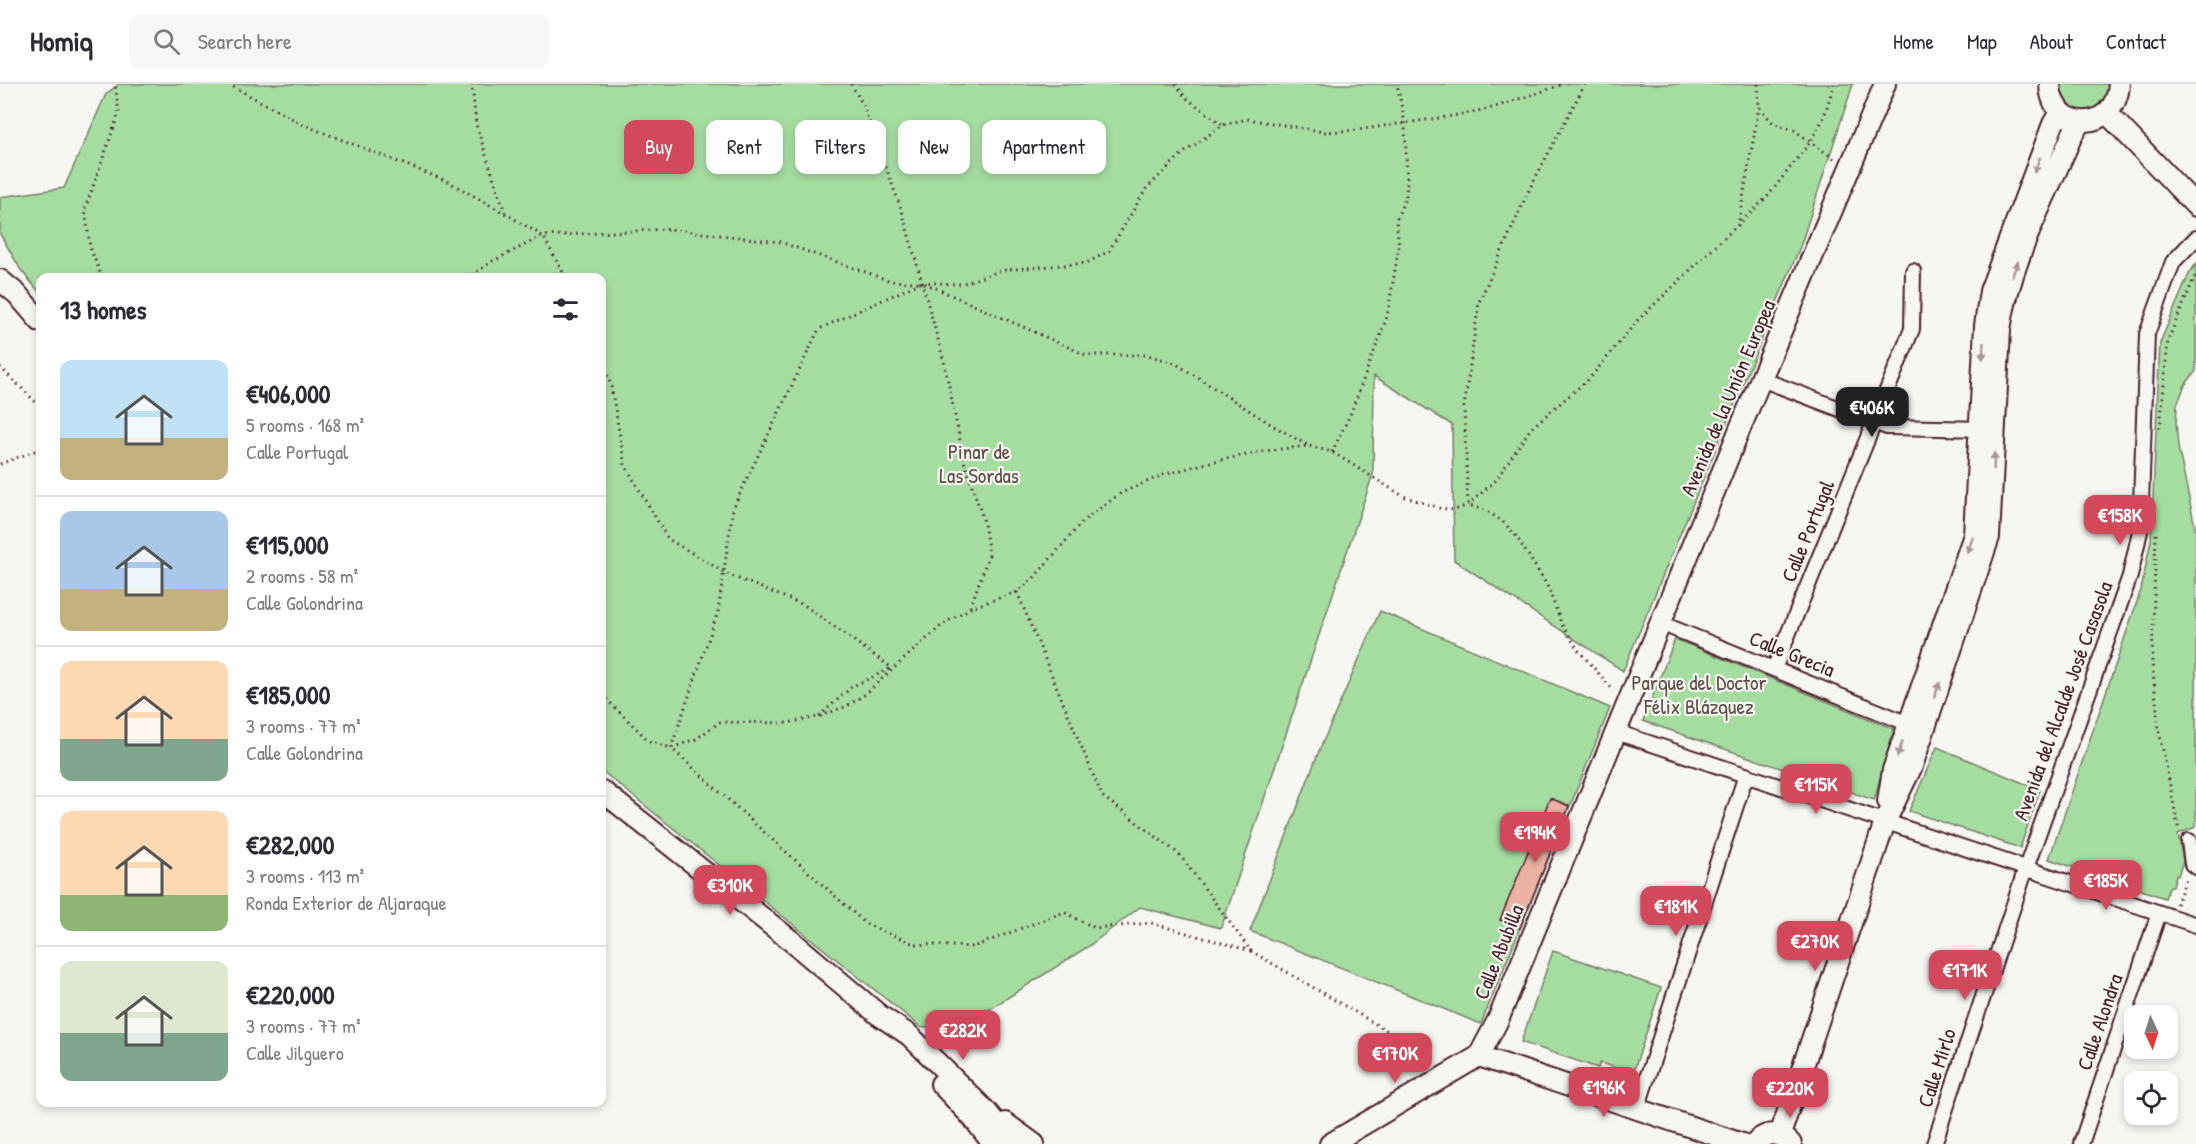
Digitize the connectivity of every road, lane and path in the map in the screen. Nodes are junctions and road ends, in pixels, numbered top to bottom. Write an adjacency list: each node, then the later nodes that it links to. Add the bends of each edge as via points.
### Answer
1 (115, 84): 29 (path, via 118,113 85,209 90,247)
2 (228, 84): 23 (path, via 304,125 447,181)
3 (472, 84): 23 (path, via 476,125)
4 (851, 84): 34 (path, via 862,103 902,210)
5 (1176, 84): 19 (path, via 1185,98)
6 (1397, 84): 18 (path)
7 (1564, 84): 18 (path, via 1492,108)
8 (1585, 84): 48 (path, via 1530,188 1479,302 1464,406)
9 (1758, 84): 14 (path)
10 (1834, 84): 20 (path, via 1824,117)
11 (1885, 84): 21 (street, Avenida de la Unión Europea)
12 (2050, 84): 15 (street, via 2054,103)
13 (2119, 84): 16 (street, via 2115,105)
14 (1759, 107): 20 (path, via 1773,123); 24 (path)
15 (2061, 112): 17 (street); 42 (street, one-way to 42, via 2053,124 1990,291 1984,326)
16 (2108, 113): 17 (street); 22 (street)
17 (2081, 121): 42 (street, one-way to 17, via 2011,277)
18 (1405, 123): 19 (path, via 1324,132 1247,119); 46 (path, via 1406,196 1396,220 1399,246 1388,317)
19 (1223, 125): 34 (path, via 1182,154 1146,189 1109,251 1087,263 1003,270 961,284)
20 (1811, 141): 21 (path, via 1835,160); 24 (path)
21 (1852, 165): 39 (street, Avenida de la Unión Europea)
22 (2196, 206)
23 (506, 214): 25 (path)
24 (1738, 227): 48 (path, via 1637,321 1590,378 1531,428 1496,480)
25 (543, 236): 30 (path); 31 (path); 34 (path, via 668,229 780,242 891,281)
26 (2196, 238): 67 (street, Avenida del Alcalde José Casasola, via 2173,262 2147,334 2140,531 2130,576)
27 (0, 263): 35 (street)
28 (1913, 271): 41 (street, Calle Portugal, via 1912,329)
29 (100, 273)
30 (475, 273)
31 (563, 273)
32 (2196, 274): 43 (path, via 2168,340)
33 (0, 280): 35 (street)
34 (922, 282): 44 (path, via 1086,355 1147,355 1174,363); 50 (path, via 819,329 733,508); 52 (path, via 945,361 964,461 984,522 988,555)
35 (17, 294): 36 (street)
36 (36, 316)
37 (2, 369): 40 (path)
38 (606, 370): 50 (path, via 626,465 662,530 668,539)
39 (1761, 379): 41 (street); 53 (street, Avenida de la Unión Europea)
40 (36, 402)
41 (1875, 423): 42 (street, via 1887,427); 55 (street, Calle Portugal)
42 (1988, 429): 59 (street, one-way to 59, via 1974,535); 64 (street, one-way to 42, via 1911,766 1989,537)
43 (2160, 430)
44 (1309, 446): 46 (path); 51 (path, via 1210,462 1163,475 1121,493 1083,521)
45 (36, 450): 47 (path)
46 (1332, 452): 48 (path, via 1403,496 1439,508 1455,510)
47 (0, 464)
48 (1468, 505): 56 (path, via 1487,511 1514,533 1547,585 1562,625)
49 (2156, 525): 65 (path, via 2152,663 2159,730 2178,829)
50 (724, 572): 54 (path, via 804,605); 61 (path, via 718,612)
51 (1017, 592): 52 (path); 70 (path, via 1102,796 1179,854)
52 (970, 608): 54 (path, via 942,625)
53 (1660, 623): 55 (street, Calle Grecia); 60 (street, Avenida de la Unión Europea)
54 (892, 668): 58 (path, via 854,686); 58 (path, via 864,695)
55 (1774, 669): 59 (street, Calle Grecia)
56 (1617, 694)
57 (606, 699): 61 (path, via 649,741)
58 (818, 717): 61 (path, via 787,723 720,722 696,739)
59 (1909, 724): 64 (street, one-way to 64, via 1893,770)
60 (1616, 732): 62 (street); 72 (street, Calle Abubilla, via 1498,1020)
61 (671, 748): 70 (path, via 866,924 914,944 973,947 1064,912 1095,928 1151,923)
62 (1746, 775): 64 (street); 74 (street)
63 (606, 794): 71 (street)
64 (1885, 822): 67 (street); 76 (street)
65 (2189, 841): 66 (street)
66 (2194, 866): 68 (path)
67 (2026, 868): 68 (street); 83 (street, Calle Mirlo)
68 (2165, 915): 69 (street); 84 (street, Calle Alondra)
69 (2196, 925)
70 (1251, 951): 73 (path)
71 (879, 1015): 75 (street, via 909,1035); 77 (street)
72 (1479, 1056): 73 (street); 74 (street)
73 (1455, 1070): 80 (street)
74 (1637, 1109): 81 (street)
75 (986, 1111): 78 (street); 79 (street)
76 (1786, 1139): 82 (street, via 1767,1134)
77 (993, 1144)
78 (1013, 1144)
79 (1034, 1144)
80 (1330, 1144)
81 (1742, 1144)
82 (1755, 1144)
83 (1934, 1144)
84 (2081, 1144)

